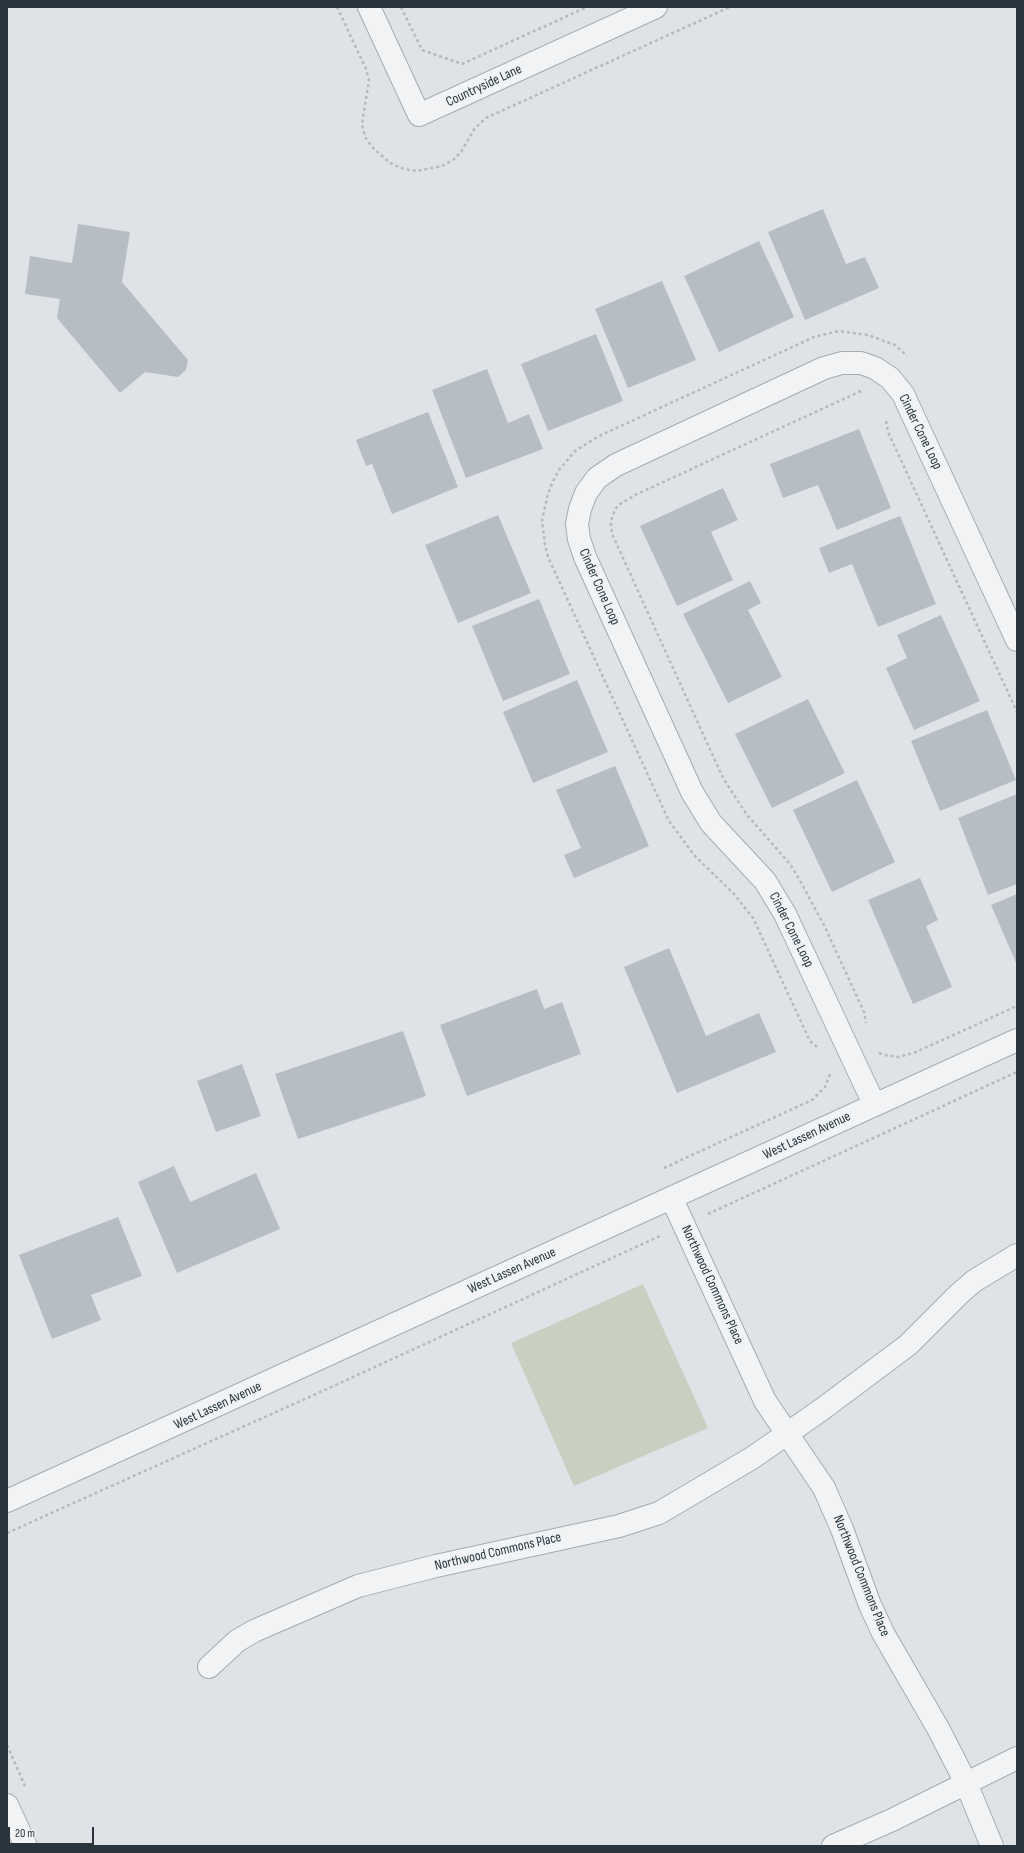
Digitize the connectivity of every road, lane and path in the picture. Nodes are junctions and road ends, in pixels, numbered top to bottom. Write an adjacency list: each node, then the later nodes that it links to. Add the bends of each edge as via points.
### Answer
1 (369, 7): 4 (street, Countryside Lane, via 419,115)
2 (401, 7): 3 (path, via 422,50 462,64)
3 (587, 7)
4 (656, 7)
5 (894, 382): 7 (street, Cinder Cone Loop, via 912,412); 10 (path, via 881,399 873,392 863,390 634,495 615,509 611,521 613,536 724,778 747,815 790,864 798,877 824,925 864,1012); 12 (path, via 910,360 895,345 883,339 854,332 839,331 814,337 599,436 580,448 566,461 553,481 542,520 544,546 548,557 669,821 694,855 734,894 753,918 812,1043); 16 (street, Cinder Cone Loop, via 876,368 861,363 842,363 824,368 616,465 597,478 586,492 577,524 584,557 692,792 711,823 764,881 785,914)
6 (887, 418): 8 (path, via 888,432)
7 (1017, 640)
8 (1017, 712)
9 (1017, 1006): 13 (path, via 916,1052 899,1057)
10 (866, 1024)
11 (1017, 1040): 16 (street, West Lassen Avenue)
12 (820, 1048)
13 (878, 1052)
14 (830, 1069): 17 (path, via 825,1087 812,1100)
15 (1017, 1072): 19 (path)
16 (874, 1104): 18 (street, West Lassen Avenue)
17 (664, 1168)
18 (672, 1199): 19 (street, Northwood Commons Place); 22 (street, West Lassen Avenue)
19 (684, 1225): 21 (street, Northwood Commons Place, via 765,1401); 23 (path)
20 (1017, 1255): 21 (street, Northwood Commons Place, via 974,1281 908,1345)
21 (787, 1434): 24 (street, Northwood Commons Place, via 752,1458 659,1513 619,1526 436,1566 358,1586 254,1631 237,1641); 26 (street, Northwood Commons Place, via 824,1488 882,1633 939,1730)
22 (7, 1502)
23 (7, 1533)
24 (208, 1667)
25 (1017, 1758): 26 (street)
26 (966, 1783): 29 (street); 30 (street, Northwood Commons Place)
27 (7, 1805): 28 (street)
28 (26, 1846)
29 (833, 1846)
30 (992, 1846)

